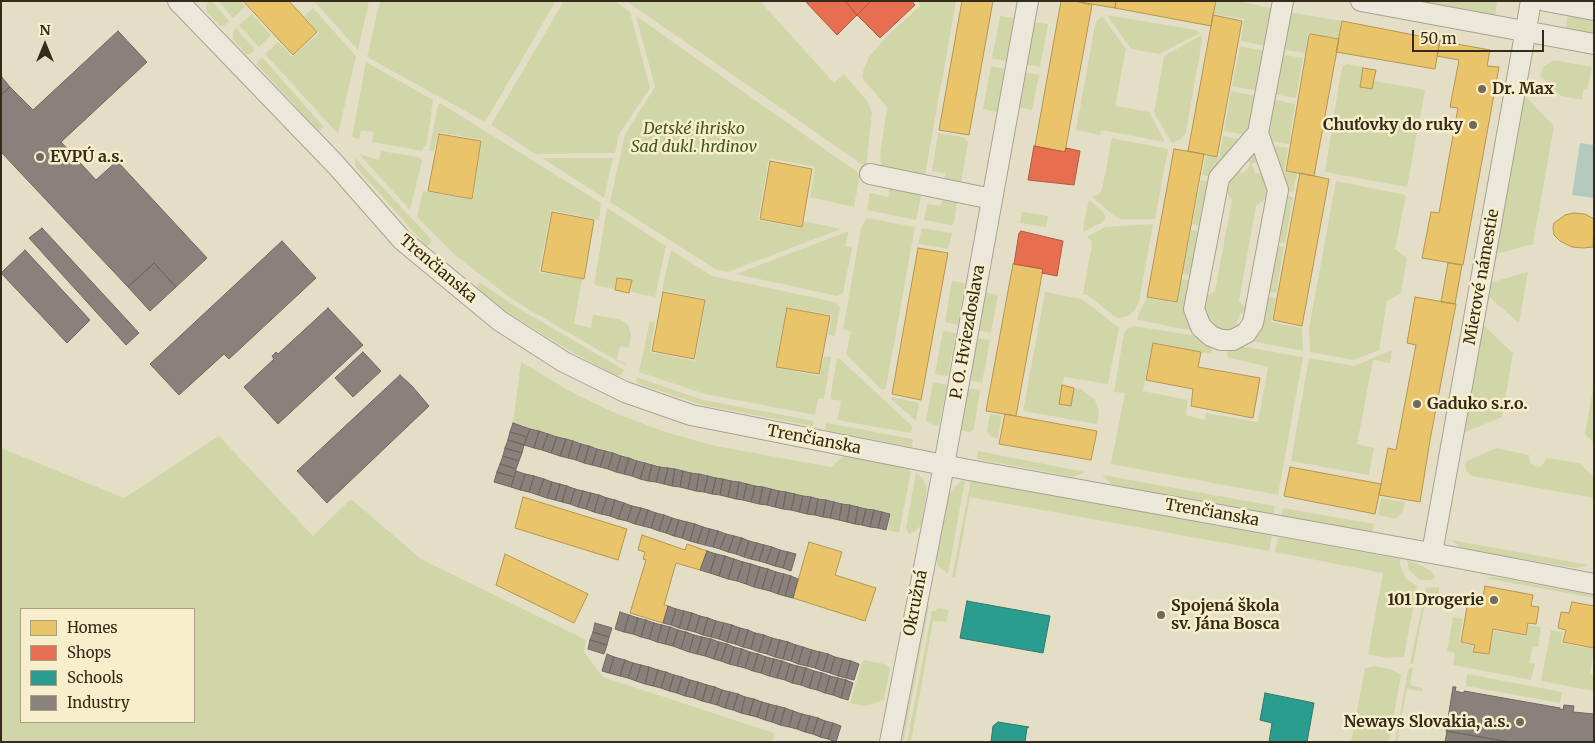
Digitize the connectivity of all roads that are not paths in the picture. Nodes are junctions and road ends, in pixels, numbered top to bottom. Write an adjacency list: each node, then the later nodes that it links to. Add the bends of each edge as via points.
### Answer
1 (178, 1): 13 (street, Trenčianska, via 336,165 402,240 500,321 564,362 625,392 691,416)
2 (1028, 1): 12 (street, P. O. Hviezdoslava)
3 (1283, 1): 10 (street)
4 (1362, 1): 8 (street)
5 (1531, 1): 8 (street, Mierové námestie)
6 (1546, 1): 7 (street)
7 (1594, 10)
8 (1526, 31): 9 (street); 14 (street, Mierové námestie)
9 (1594, 44)
10 (1258, 133): 10 (street, via 1219,178 1194,309 1201,327 1221,340 1233,340 1246,333 1253,322 1278,190)
11 (870, 174): 12 (street)
12 (992, 199): 13 (street, P. O. Hviezdoslava)
13 (944, 465): 14 (street, Trenčianska); 16 (street, Okružná)
14 (1432, 553): 15 (street, Trenčianska)
15 (1594, 584)
16 (890, 742)

